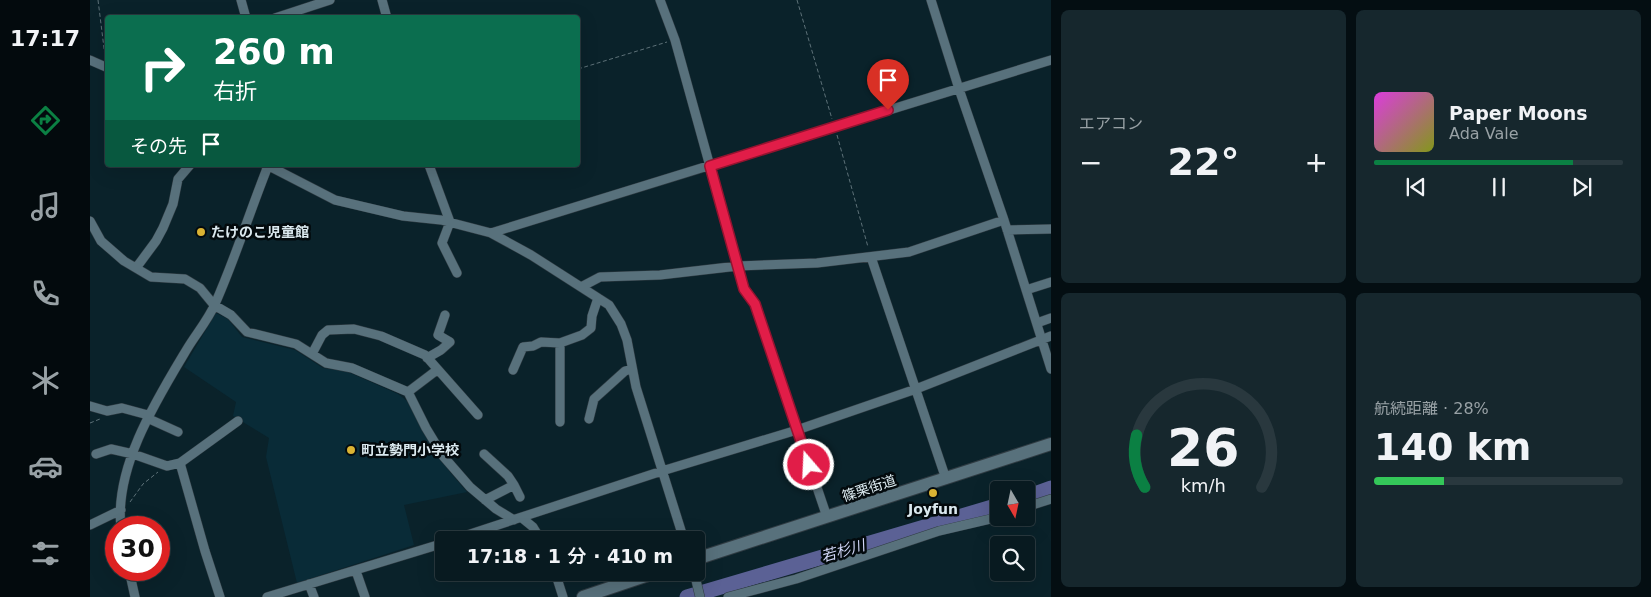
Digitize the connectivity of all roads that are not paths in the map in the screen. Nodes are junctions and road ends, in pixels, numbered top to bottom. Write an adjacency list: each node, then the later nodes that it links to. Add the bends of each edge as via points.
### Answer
1 (241, 0): 6 (street)
2 (330, 0): 7 (street)
3 (382, 0): 8 (street)
4 (660, 0): 13 (street, via 675,40)
5 (931, 0): 12 (street)
6 (245, 15)
7 (284, 15)
8 (386, 15)
9 (90, 60): 11 (street)
10 (1051, 60): 12 (street)
11 (105, 66)
12 (959, 89): 13 (street); 18 (street)
13 (710, 166): 23 (street); 25 (street)
14 (188, 167): 26 (street, via 178,179 172,210 160,234)
15 (267, 167): 32 (street)
16 (272, 167): 20 (street, via 335,200 404,216)
17 (430, 167): 20 (street)
18 (1004, 220): 22 (street); 24 (street, via 909,252)
19 (90, 221): 26 (street, via 101,241)
20 (450, 222): 23 (street); 27 (street, via 442,243)
21 (1051, 229): 22 (street)
22 (1007, 230): 30 (street)
23 (491, 233): 29 (street)
24 (871, 257): 25 (street); 44 (street)
25 (738, 266): 29 (street, via 660,275 600,277); 52 (street, via 744,289 755,304)
26 (136, 268): 32 (street, via 151,277 185,279 200,288)
27 (457, 273)
28 (1051, 282): 30 (street)
29 (581, 287): 31 (street)
30 (1026, 290): 35 (street)
31 (598, 298): 37 (street, via 591,328); 40 (street, via 608,305 621,324)
32 (214, 305): 38 (street, via 231,315 246,332 296,344); 48 (street)
33 (445, 316): 39 (street, via 438,335 450,342)
34 (1051, 318): 35 (street)
35 (1037, 323): 36 (street)
36 (1047, 338): 41 (street); 44 (street)
37 (560, 344): 43 (street, via 550,341 523,348); 51 (street)
38 (312, 354): 39 (street, via 328,330 354,329 381,336); 45 (street, via 326,363 352,368)
39 (427, 358): 42 (street)
40 (632, 369): 49 (street, via 625,371 594,399); 59 (street)
41 (1051, 369)
42 (437, 370): 45 (street); 47 (street)
43 (513, 370)
44 (916, 389): 52 (street); 60 (street)
45 (408, 392): 64 (street, via 443,456)
46 (90, 406): 48 (street, via 107,411 122,408)
47 (478, 416)
48 (148, 417): 53 (street); 56 (street)
49 (588, 419)
50 (238, 421): 58 (street)
51 (560, 422)
52 (797, 430): 59 (street); 68 (street)
53 (178, 432)
54 (1051, 444): 60 (main road, 篠栗街道)
55 (96, 454): 56 (street, via 111,449)
56 (133, 454): 58 (street, via 167,466); 66 (street)
57 (484, 454): 61 (street)
58 (180, 463): 84 (street)
59 (662, 471): 69 (street); 74 (street)
60 (946, 478): 68 (main road, 篠栗街道)
61 (514, 485): 62 (street); 64 (street)
62 (520, 497)
63 (1051, 498): 65 (street)
64 (485, 500): 69 (street)
65 (1035, 504)
66 (120, 510): 67 (street); 71 (street)
67 (120, 516)
68 (827, 517): 76 (main road, 篠栗街道)
69 (518, 519): 72 (street); 73 (street)
70 (990, 519): 91 (street, via 939,530 796,579)
71 (90, 525)
72 (480, 531)
73 (535, 531)
74 (681, 531)
75 (435, 546): 77 (street)
76 (705, 556)
77 (356, 571): 82 (street); 87 (street)
78 (131, 581): 83 (street)
79 (558, 581): 88 (street)
80 (631, 581): 89 (main road)
81 (696, 581): 90 (street)
82 (309, 584): 85 (street); 86 (street)
83 (135, 597)
84 (220, 597)
85 (267, 597)
86 (314, 597)
87 (365, 597)
88 (563, 597)
89 (583, 597)
90 (700, 597)
91 (728, 597)

